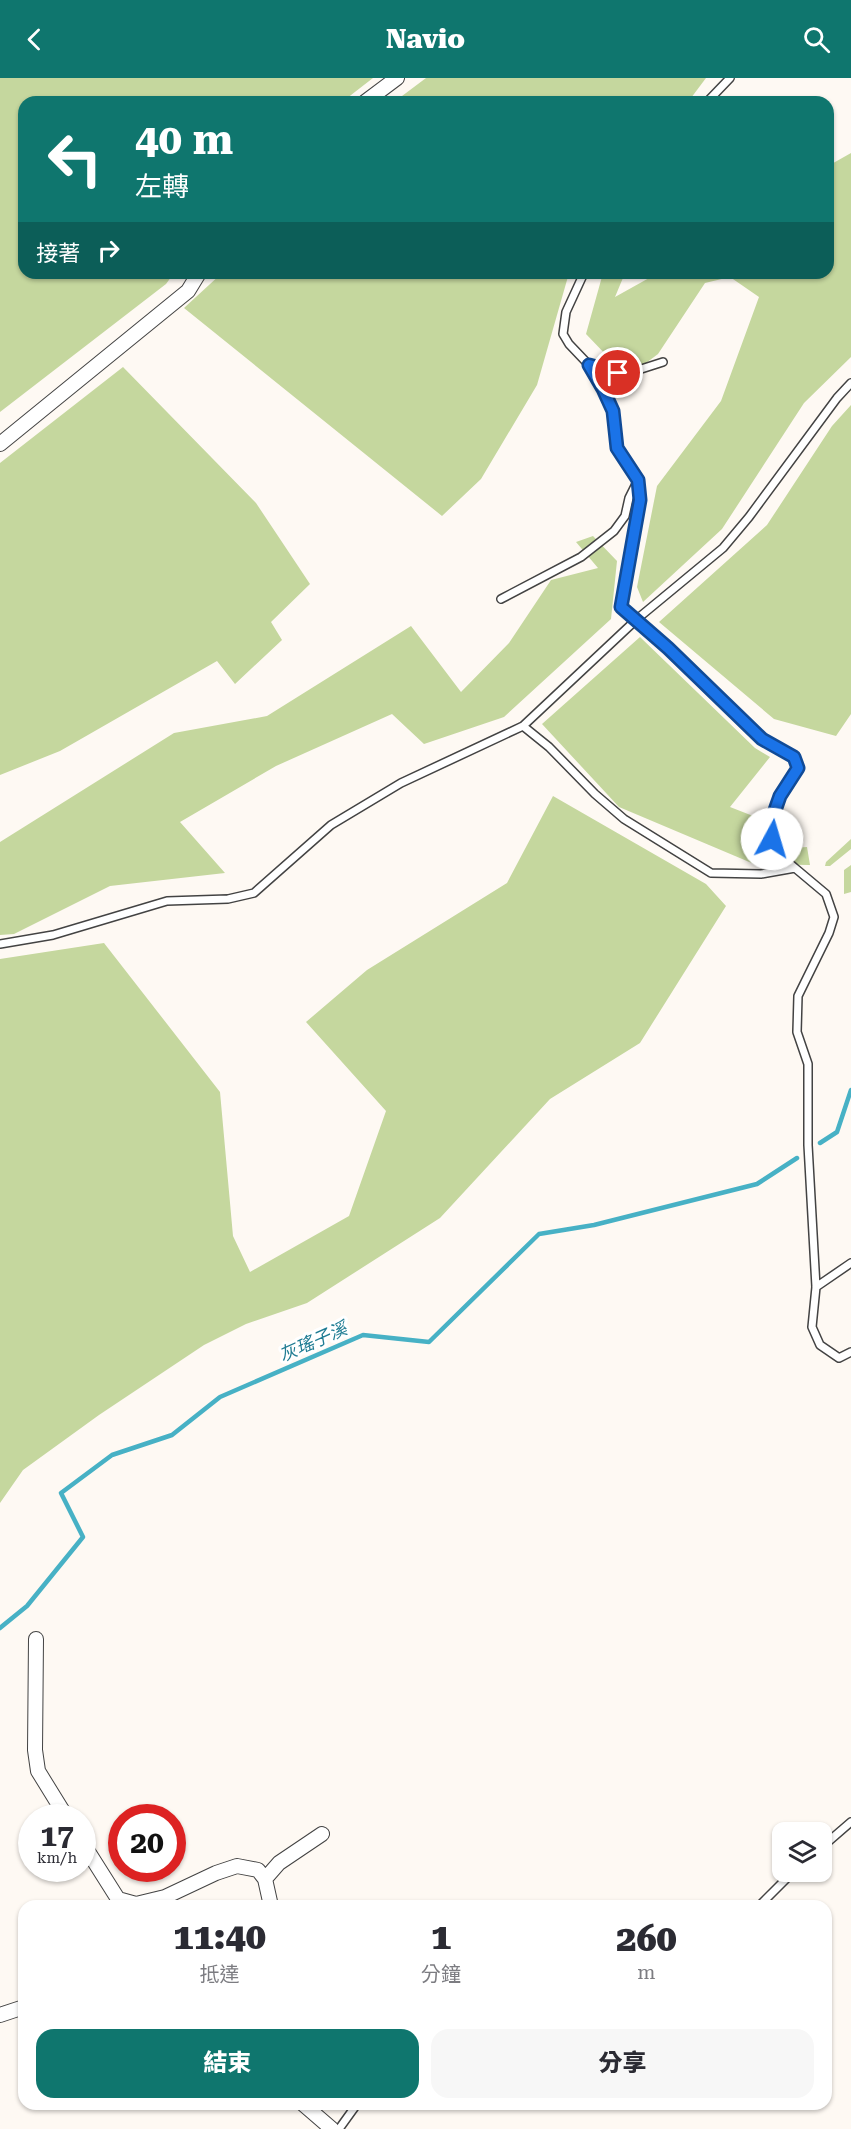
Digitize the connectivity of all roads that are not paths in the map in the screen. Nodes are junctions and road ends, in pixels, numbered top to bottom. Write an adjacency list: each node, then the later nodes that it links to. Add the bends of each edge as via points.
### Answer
1 (397, 78): 3 (street)
2 (730, 78): 4 (lane)
3 (373, 96)
4 (713, 96)
5 (195, 279): 10 (street, via 188,291)
6 (581, 279): 8 (lane, via 566,312 563,334)
7 (663, 362): 8 (lane, via 618,373)
8 (589, 365): 11 (lane, via 613,411 617,448)
9 (851, 383): 13 (lane, via 723,548)
10 (0, 444)
11 (638, 480): 12 (lane, via 628,498 625,516 614,531 581,557); 13 (lane, via 640,500 621,607)
12 (501, 599)
13 (637, 619): 14 (lane); 15 (lane, via 762,739 794,757 798,768 780,796 773,816 772,839 776,850)
14 (523, 726): 15 (lane, via 624,819 711,873 761,874); 16 (lane, via 401,783 331,825 254,893 228,899 167,901 53,935)
15 (795, 868): 18 (lane, via 826,894 834,917 798,996 797,1032 808,1065)
16 (0, 944)
17 (851, 1263): 18 (lane)
18 (816, 1287): 19 (lane, via 812,1327 820,1345 839,1358)
19 (851, 1352)
20 (36, 1639): 21 (street, via 35,1749 38,1771)
21 (58, 1804)
22 (851, 1822): 24 (lane)
23 (322, 1834): 26 (street, via 279,1863)
24 (832, 1838)
25 (96, 1864): 28 (street)
26 (265, 1879): 29 (street, via 258,1870 237,1866); 30 (street)
27 (783, 1882): 31 (lane)
28 (122, 1900)
29 (164, 1900)
30 (270, 1900)
31 (765, 1900)
32 (18, 2009): 33 (street)
33 (0, 2015)
34 (310, 2110): 36 (street)
35 (353, 2110): 37 (lane)
36 (332, 2129)
37 (339, 2129)

